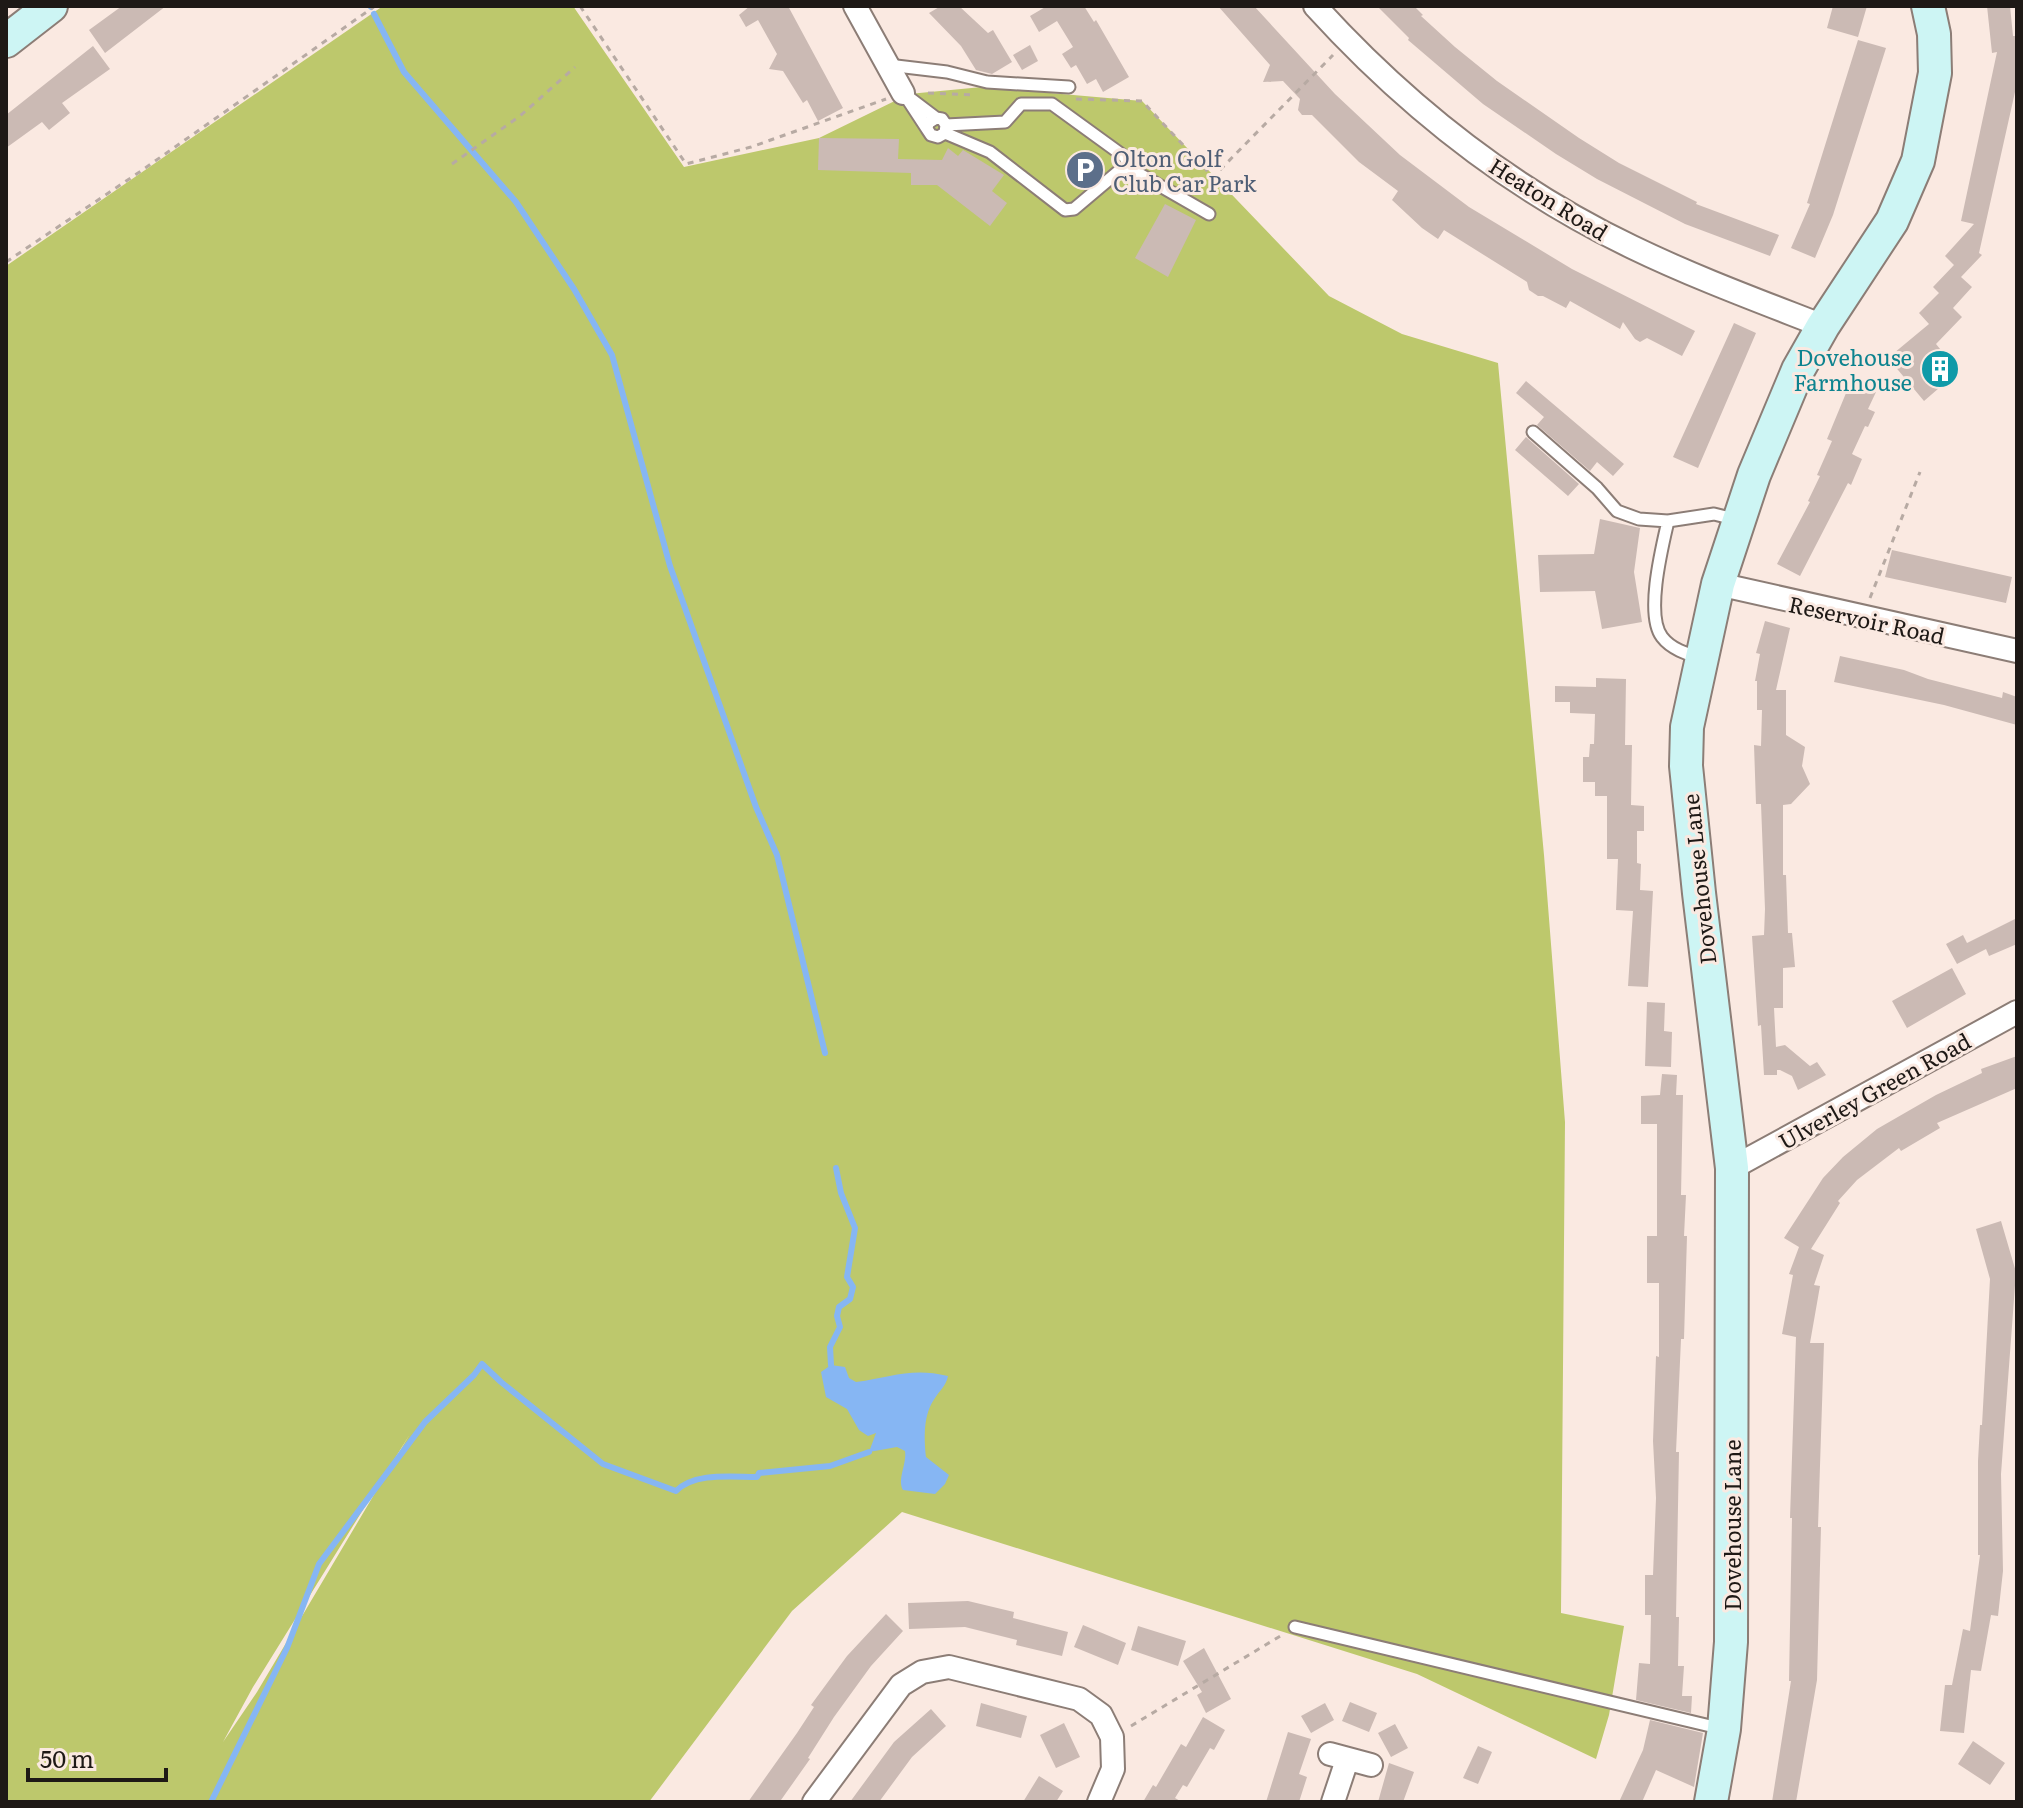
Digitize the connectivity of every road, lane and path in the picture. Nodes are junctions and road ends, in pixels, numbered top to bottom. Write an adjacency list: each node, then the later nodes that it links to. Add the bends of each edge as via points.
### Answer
1 (51, 6): 7 (street)
2 (375, 6): 20 (path)
3 (580, 6): 11 (path, via 686,164 751,147)
4 (855, 6): 9 (street)
5 (1315, 6): 8 (street, Heaton Road)
6 (1928, 6): 21 (street, Dovehouse Lane, via 1935,73 1918,161 1892,221)
7 (6, 41)
8 (1347, 41): 12 (path, via 1213,177 1142,101); 21 (street, Heaton Road, via 1443,128 1595,228 1661,261)
9 (888, 65): 11 (street); 12 (lane)
10 (575, 67): 17 (path, via 520,116)
11 (903, 93): 13 (path); 14 (lane); 15 (lane)
12 (1066, 93)
13 (983, 95)
14 (936, 118): 15 (lane); 16 (lane)
15 (927, 129): 16 (lane, via 938,137)
16 (946, 129): 18 (lane, via 1005,122 1021,104 1052,104 1125,157); 18 (lane, via 990,152 1065,210 1074,209)
17 (452, 164)
18 (1129, 168): 19 (lane)
19 (1209, 214)
20 (6, 262)
21 (1823, 326): 24 (street, Dovehouse Lane, via 1798,370)
22 (1533, 432): 25 (lane, via 1617,511)
23 (1920, 472): 27 (path)
24 (1739, 520): 25 (lane, via 1714,514); 26 (street, Dovehouse Lane)
25 (1668, 521): 29 (lane, via 1655,578 1657,625 1678,651)
26 (1718, 584): 27 (street, Reservoir Road); 29 (street, Dovehouse Lane)
27 (1862, 617): 28 (street, Reservoir Road)
28 (2017, 651)
29 (1702, 659): 31 (street, Dovehouse Lane, via 1687,727 1686,766)
30 (2017, 1012): 31 (street, Ulverley Green Road)
31 (1732, 1168): 33 (street, Dovehouse Lane, via 1731,1642)
32 (1295, 1627): 33 (lane); 34 (path)
33 (1724, 1729): 39 (street, Dovehouse Lane)
34 (1112, 1737): 36 (street, via 1101,1715 1079,1699 949,1667 922,1672 901,1685); 37 (street, via 1113,1769)
35 (1371, 1765): 38 (street, via 1338,1757)
36 (814, 1802)
37 (1099, 1802)
38 (1333, 1802)
39 (1711, 1802)

